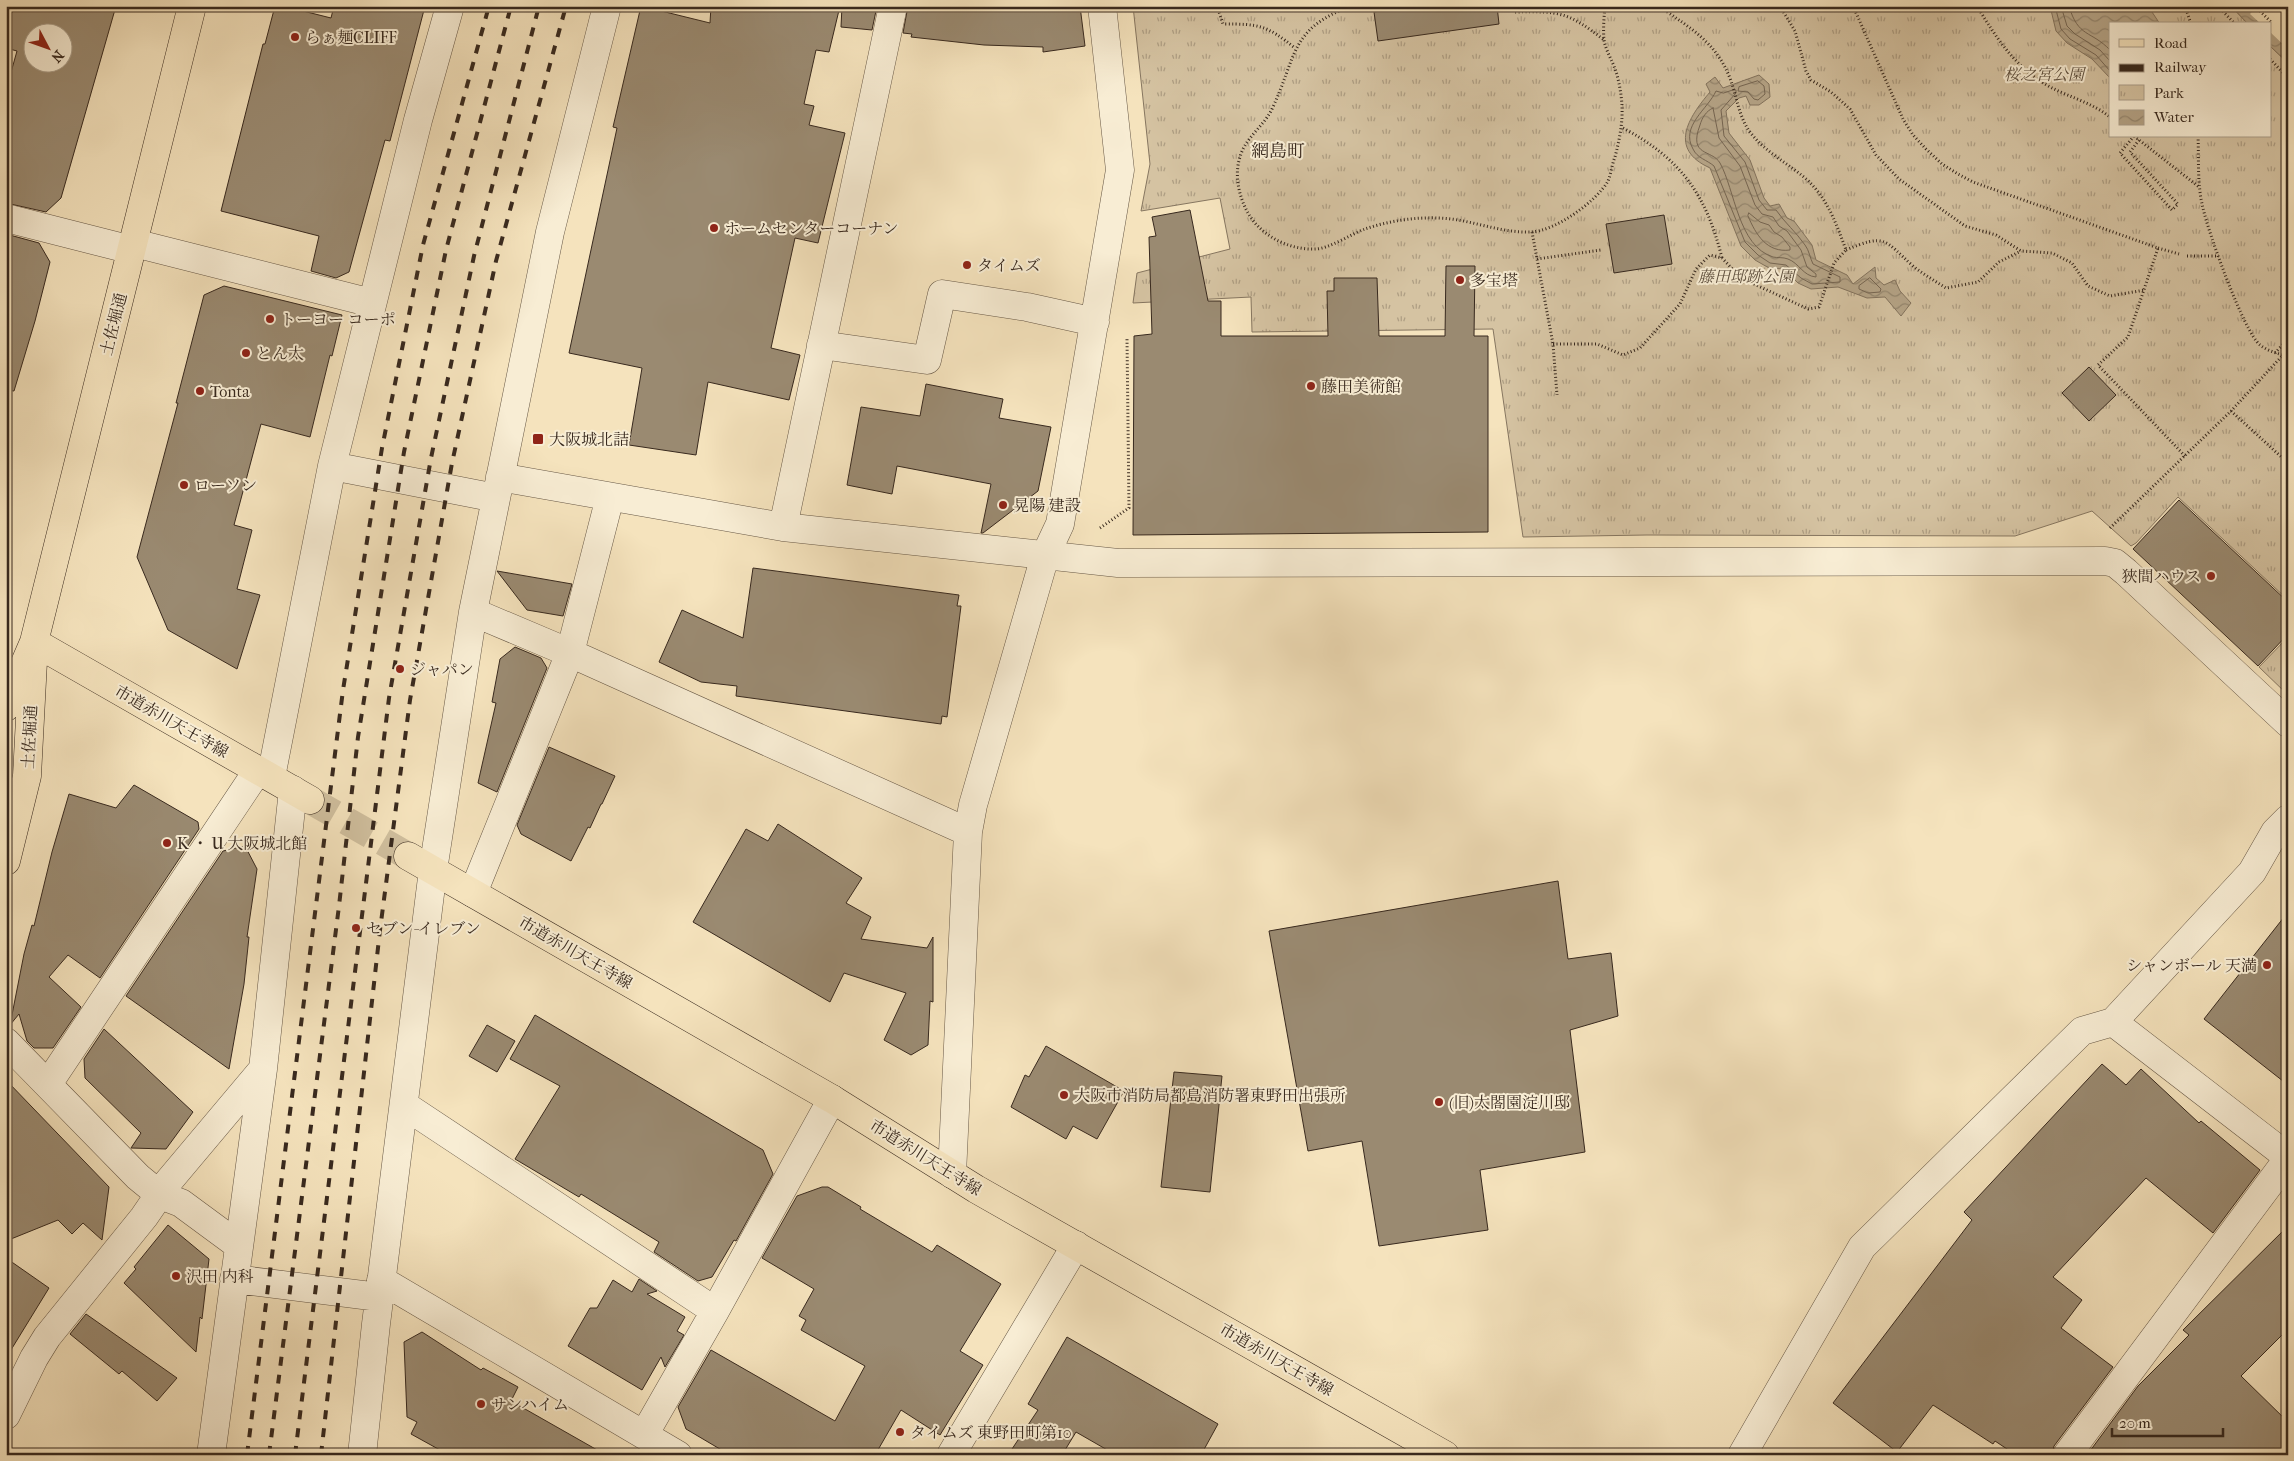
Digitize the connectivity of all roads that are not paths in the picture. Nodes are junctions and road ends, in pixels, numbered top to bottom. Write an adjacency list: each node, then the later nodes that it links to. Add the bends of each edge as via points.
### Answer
1 (192, 6): 7 (main road, 土佐堀通)
2 (450, 6): 8 (street)
3 (607, 6): 12 (street, via 550,232)
4 (893, 6): 10 (street)
5 (1102, 6): 9 (street, via 1120,170)
6 (6, 218): 7 (street)
7 (133, 246): 8 (street); 17 (main road, 土佐堀通)
8 (372, 303): 11 (street)
9 (1095, 322): 10 (street, via 1027,307 942,294 927,360); 15 (street, via 1060,524)
10 (822, 344): 14 (street)
11 (332, 466): 12 (street); 21 (street)
12 (498, 488): 13 (street); 16 (street)
13 (610, 497): 14 (street); 18 (street)
14 (784, 527): 15 (street)
15 (1045, 556): 20 (street, via 1118,563 2077,560 2115,563); 23 (street, via 972,805)
16 (473, 612): 18 (street); 26 (street)
17 (34, 642): 19 (main road, 土佐堀通); 21 (main road, 市道赤川天王寺線); 25 (main road, 土佐堀通, via 27,776)
18 (570, 653): 23 (street); 27 (street)
19 (6, 707)
20 (2288, 723)
21 (283, 784): 30 (street); 31 (street)
22 (2288, 819): 28 (street, via 2275,832 2252,872)
23 (968, 832): 35 (street)
24 (408, 856): 26 (main road, 市道赤川天王寺線)
25 (6, 861)
26 (433, 870): 27 (main road, 市道赤川天王寺線); 33 (street)
27 (472, 892): 32 (main road, 市道赤川天王寺線)
28 (2112, 1022): 34 (street); 49 (street, via 2082,1030 1862,1247)
29 (6, 1042): 31 (street)
30 (263, 1069): 36 (street); 37 (street)
31 (48, 1084): 36 (street, via 138,1178)
32 (832, 1099): 35 (main road, 市道赤川天王寺線); 41 (street)
33 (404, 1105): 40 (street); 41 (street)
34 (2288, 1158): 50 (street)
35 (952, 1174): 38 (main road, 市道赤川天王寺線)
36 (160, 1194): 37 (street, via 181,1203); 42 (street, via 47,1337)
37 (238, 1245): 39 (street)
38 (1076, 1245): 47 (street); 48 (main road, 市道赤川天王寺線)
39 (234, 1279): 40 (street); 44 (street)
40 (380, 1288): 43 (street); 45 (street)
41 (715, 1311): 43 (street)
42 (6, 1414)
43 (644, 1435): 46 (street)
44 (211, 1455)
45 (362, 1455)
46 (678, 1455)
47 (951, 1455)
48 (1445, 1455)
49 (1742, 1455)
50 (2067, 1455)

